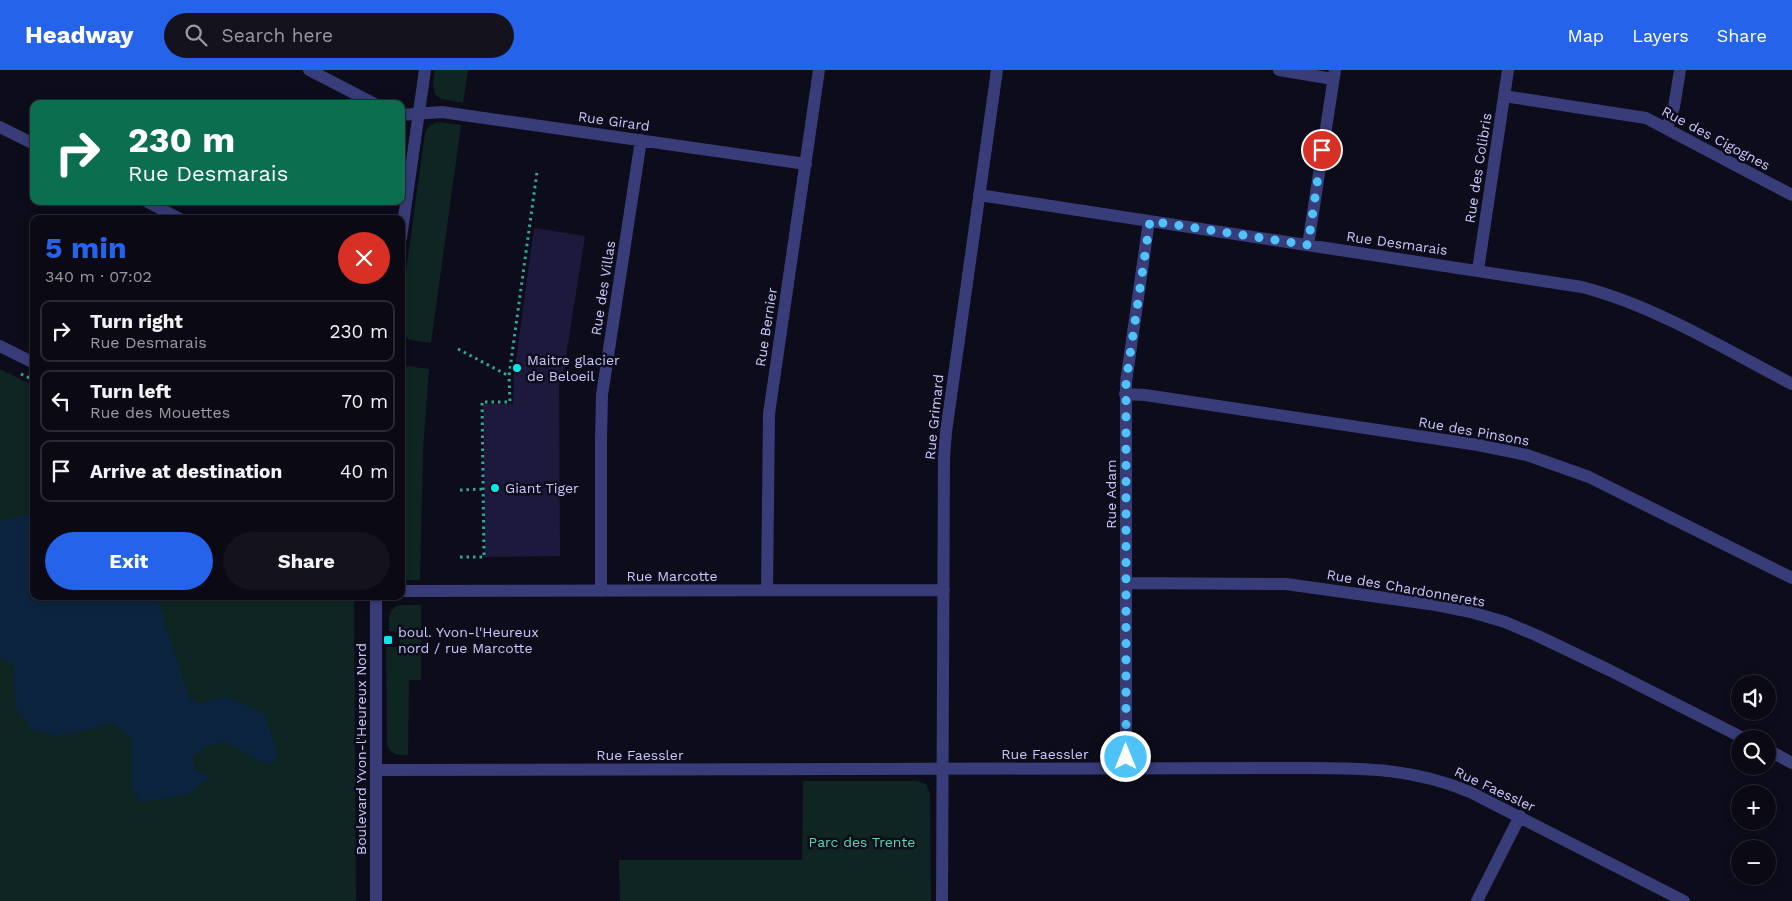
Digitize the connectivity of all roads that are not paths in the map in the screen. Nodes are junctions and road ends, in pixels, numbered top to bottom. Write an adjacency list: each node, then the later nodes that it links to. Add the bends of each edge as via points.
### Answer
1 (309, 70): 10 (street)
2 (425, 70): 11 (street)
3 (819, 70): 17 (street, Rue Bernier)
4 (997, 70): 19 (street, Rue Grimard)
5 (1279, 70): 8 (street)
6 (1508, 70): 9 (street, Rue des Colibris)
7 (1680, 70): 14 (street)
8 (1334, 74): 24 (street)
9 (1504, 96): 14 (street, Rue des Cigognes, via 1635,116 1652,120); 25 (street, Rue des Colibris)
10 (367, 100)
11 (419, 114): 12 (street, Rue Girard); 15 (street, Rue Girard, via 442,112); 22 (street)
12 (405, 115)
13 (0, 127): 16 (street)
14 (1668, 129): 18 (street, Rue des Cigognes)
15 (641, 140): 17 (street, Rue Girard); 35 (street, Rue des Villas, via 602,395)
16 (30, 142)
17 (806, 164): 32 (street, Rue Bernier, via 769,414)
18 (1792, 194)
19 (979, 195): 23 (street, Rue Desmarais); 33 (street, Rue Grimard, via 946,432)
20 (154, 205): 21 (street)
21 (172, 215)
22 (404, 215)
23 (1150, 221): 24 (street, Rue Desmarais); 29 (street, Rue Adam)
24 (1308, 245): 25 (street, Rue Desmarais)
25 (1478, 270): 28 (street, Rue Desmarais, via 1569,284 1612,295 1651,311)
26 (0, 346): 27 (street)
27 (30, 361)
28 (1792, 384)
29 (1125, 394): 30 (street, Rue des Pinsons, via 1527,455 1604,483); 31 (street, Rue Adam)
30 (1792, 578)
31 (1126, 583): 37 (street, Rue des Chardonnerets, via 1286,584 1471,612 1538,636); 40 (street, Rue Adam)
32 (767, 590): 33 (street, Rue Marcotte); 35 (street, Rue Marcotte)
33 (944, 590): 42 (street, Rue Grimard)
34 (405, 591): 35 (street, Rue Marcotte)
35 (601, 591)
36 (376, 600): 41 (street, Boulevard Yvon-l'Heureux Nord)
37 (1731, 732)
38 (1776, 754): 39 (street)
39 (1792, 763)
40 (1126, 768): 42 (street, Rue Faessler); 43 (street, Rue Faessler, via 1388,770 1456,786)
41 (376, 770): 42 (street, Rue Faessler); 45 (street, Boulevard Yvon-l'Heureux Nord)
42 (943, 770): 46 (street, Rue Grimard)
43 (1520, 816): 44 (street, Rue Faessler); 47 (street)
44 (1680, 900)
45 (376, 901)
46 (942, 901)
47 (1477, 901)

